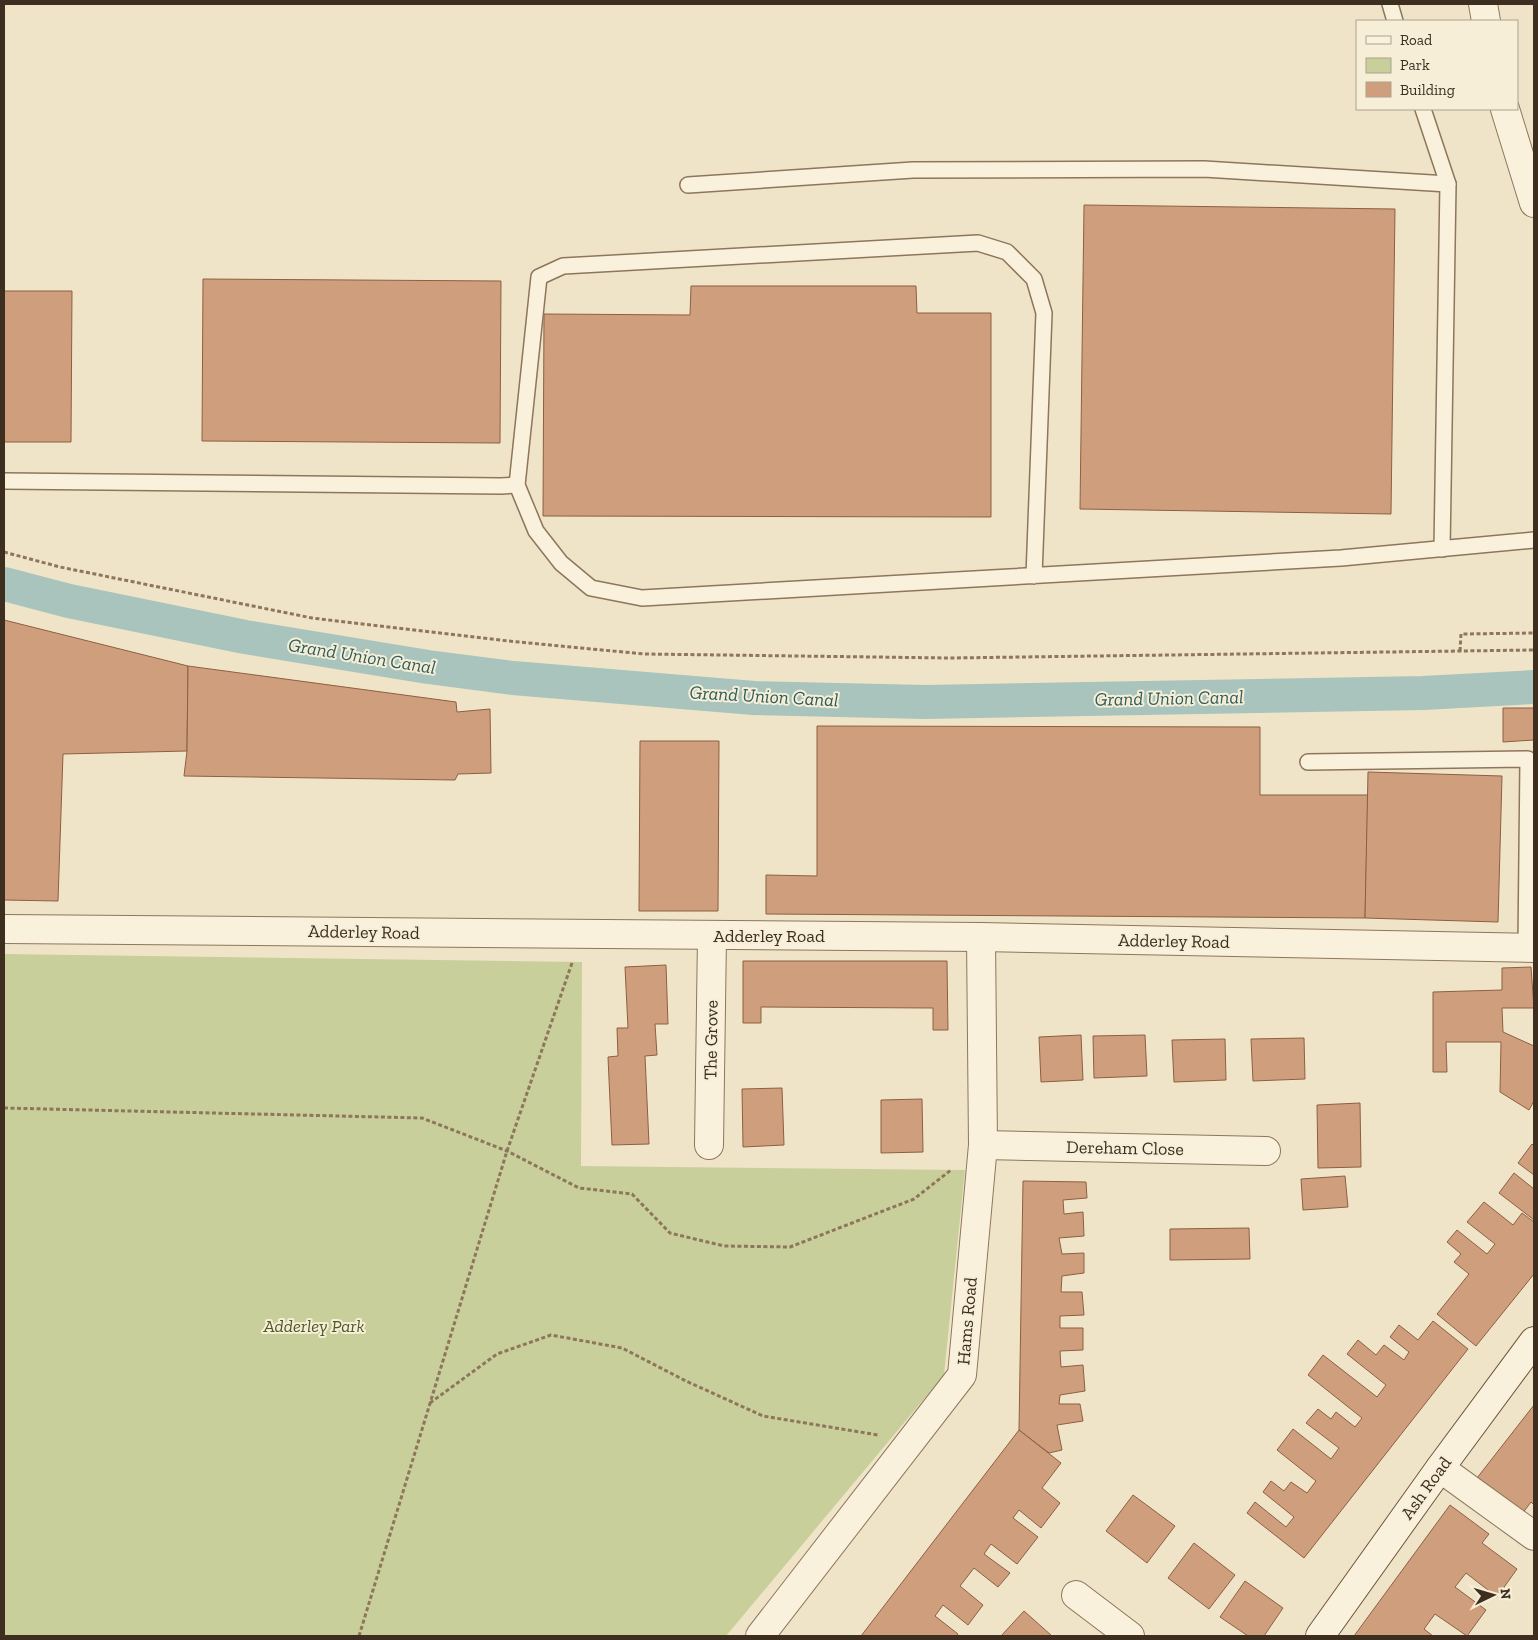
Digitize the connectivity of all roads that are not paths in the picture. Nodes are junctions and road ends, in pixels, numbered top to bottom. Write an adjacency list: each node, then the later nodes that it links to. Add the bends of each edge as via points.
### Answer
1 (1390, 4): 3 (lane)
2 (1483, 4): 4 (street)
3 (1395, 20)
4 (1486, 20)
5 (1423, 110): 7 (lane)
6 (1505, 110): 9 (street)
7 (1448, 184): 8 (lane, via 1194,169 912,170); 13 (lane)
8 (688, 185)
9 (1534, 203)
10 (4, 481): 11 (lane)
11 (517, 485): 14 (lane, via 536,531 561,563 591,588 642,598); 14 (lane, via 540,277 563,266 978,243 1007,252 1034,278 1044,313)
12 (1534, 540): 13 (lane)
13 (1442, 549): 14 (lane)
14 (1034, 576)
15 (1308, 762): 19 (lane, via 1528,759)
16 (4, 929): 17 (street, Adderley Road)
17 (712, 936): 18 (street, Adderley Road); 20 (street, The Grove)
18 (981, 937): 19 (street, Adderley Road); 21 (street, Hams Road)
19 (1530, 948)
20 (709, 1145)
21 (983, 1145): 22 (street, Dereham Close); 27 (street, Hams Road, via 962,1375)
22 (1266, 1151)
23 (1534, 1341): 24 (street, Ash Road)
24 (1440, 1468): 25 (street); 29 (street, Ash Road)
25 (1534, 1536)
26 (1076, 1595): 28 (street)
27 (760, 1636)
28 (1130, 1636)
29 (1320, 1636)

